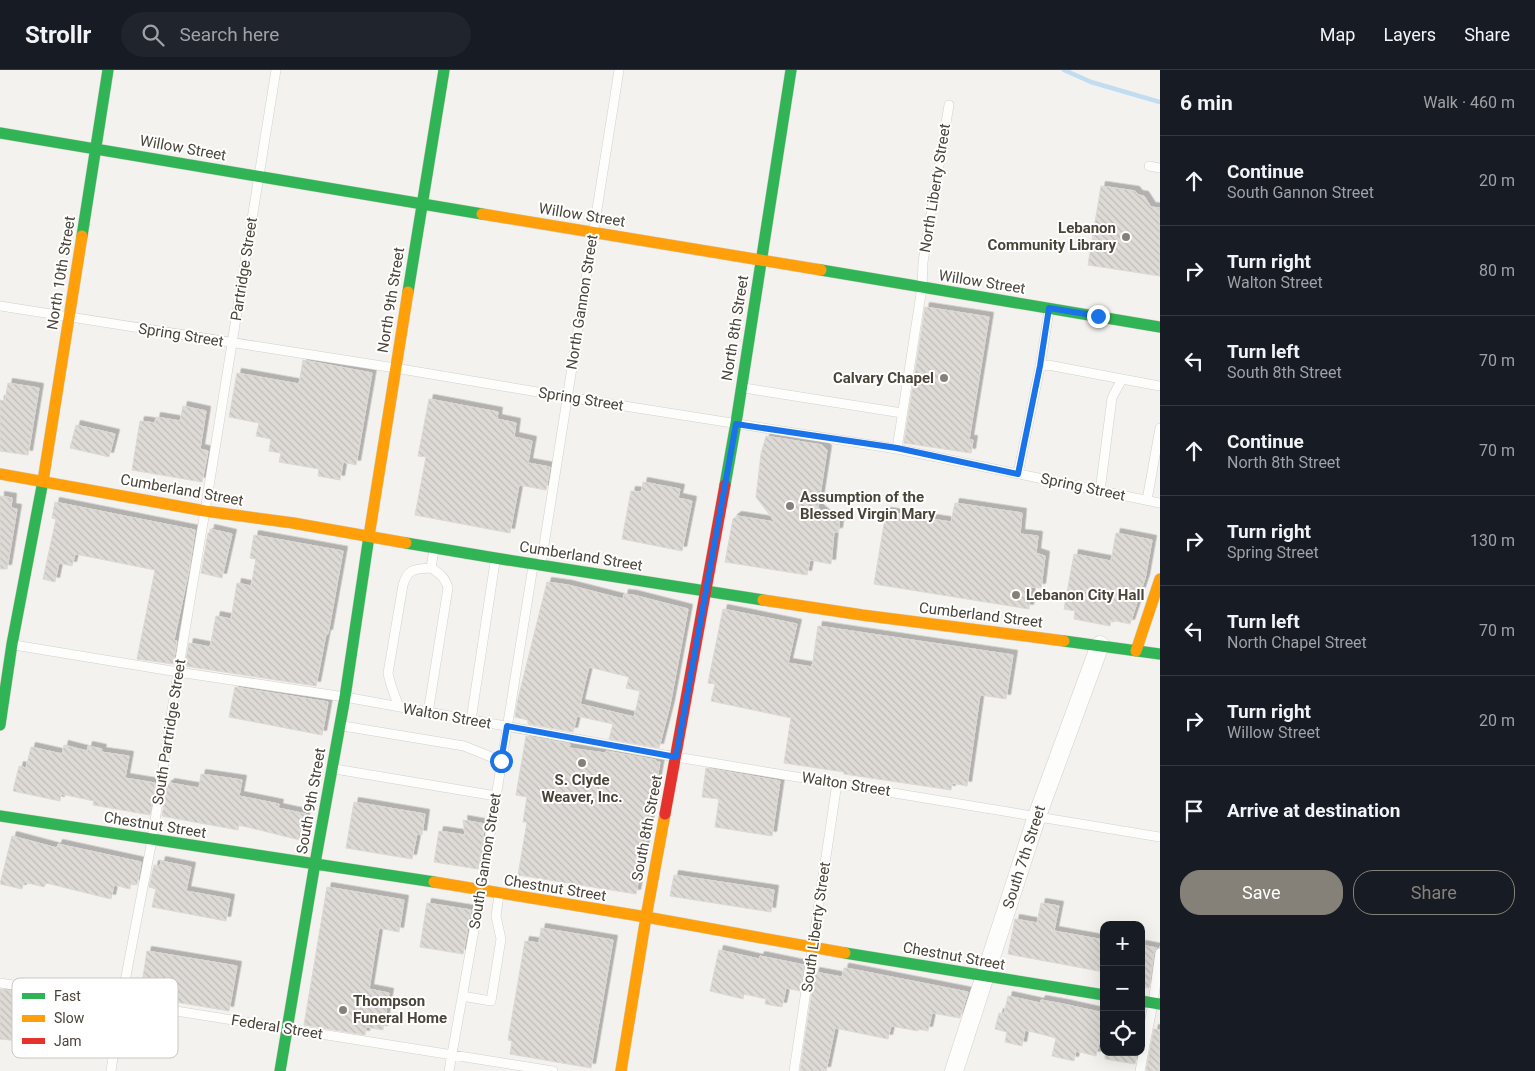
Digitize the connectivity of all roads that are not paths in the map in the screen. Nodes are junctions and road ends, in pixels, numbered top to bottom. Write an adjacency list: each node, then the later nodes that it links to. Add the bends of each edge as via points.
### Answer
1 (108, 70): 8 (main road, North 10th Street)
2 (276, 70): 11 (lane, Partridge Street)
3 (444, 70): 12 (main road, North 9th Street)
4 (619, 70): 13 (lane, North Gannon Street)
5 (791, 70): 14 (main road, North 8th Street)
6 (949, 105): 15 (lane, North Liberty Street, via 923,262)
7 (0, 133): 8 (main road, Willow Street)
8 (96, 149): 11 (main road, Willow Street); 18 (main road, North 10th Street)
9 (1149, 166): 10 (lane)
10 (1160, 168)
11 (259, 176): 12 (main road, Willow Street); 20 (lane, Partridge Street)
12 (422, 204): 13 (main road, Willow Street); 22 (main road, North 9th Street)
13 (593, 232): 14 (main road, Willow Street); 26 (lane, North Gannon Street)
14 (761, 260): 15 (main road, Willow Street); 25 (main road, North 8th Street)
15 (922, 287): 17 (main road, Willow Street); 27 (lane, North Liberty Street)
16 (0, 306): 18 (lane, Spring Street)
17 (1049, 308): 19 (main road, Willow Street); 21 (lane)
18 (70, 318): 20 (lane, Spring Street); 33 (main road, North 10th Street)
19 (1160, 327)
20 (232, 343): 22 (lane, Spring Street); 37 (lane, Partridge Street)
21 (1040, 366): 23 (lane); 32 (lane)
22 (395, 368): 26 (lane, Spring Street); 38 (main road, North 9th Street)
23 (1122, 379): 24 (lane); 34 (lane, via 1112,398)
24 (1160, 386)
25 (741, 388): 27 (lane); 28 (main road, North 8th Street)
26 (567, 398): 28 (lane, Spring Street); 41 (lane, North Gannon Street)
27 (902, 413): 30 (lane, North Liberty Street)
28 (736, 424): 30 (lane, Spring Street); 44 (main road, North 8th Street)
29 (1160, 428): 35 (lane)
30 (897, 448): 32 (lane, Spring Street)
31 (0, 474): 33 (main road, Cumberland Street)
32 (1018, 474): 34 (lane, Spring Street)
33 (43, 481): 37 (main road, Cumberland Street); 46 (main road, North 10th Street)
34 (1100, 490): 35 (lane, Spring Street)
35 (1147, 500): 36 (lane, Spring Street)
36 (1160, 503)
37 (205, 510): 38 (main road, Cumberland Street); 50 (lane, South Partridge Street)
38 (369, 536): 39 (main road, Cumberland Street); 51 (main road, South 9th Street)
39 (435, 547): 40 (main road, Cumberland Street); 42 (lane)
40 (495, 558): 41 (main road, Cumberland Street); 54 (lane)
41 (537, 563): 44 (main road, Cumberland Street); 57 (lane, South Gannon Street)
42 (431, 568): 52 (lane, via 409,572 403,585 388,673); 53 (lane, via 443,577 448,588)
43 (1160, 579): 48 (main road)
44 (705, 590): 47 (main road, Cumberland Street, via 862,615); 58 (main road, South 8th Street)
45 (0, 643): 46 (lane, Walton Street)
46 (12, 644): 50 (lane, Walton Street); 55 (main road, North 10th Street)
47 (1100, 645): 48 (main road, Cumberland Street); 64 (street, South 7th Street)
48 (1136, 650): 49 (main road, Cumberland Street)
49 (1160, 654)
50 (178, 672): 51 (lane, Walton Street); 66 (lane, South Partridge Street)
51 (345, 697): 52 (lane, Walton Street); 56 (main road, South 9th Street)
52 (399, 707): 53 (lane, Walton Street)
53 (428, 712): 54 (lane, Walton Street)
54 (471, 720): 57 (lane, Walton Street)
55 (0, 724)
56 (340, 726): 59 (lane, via 464,746); 60 (main road, South 9th Street)
57 (507, 726): 58 (lane, Walton Street); 59 (lane, South Gannon Street)
58 (676, 757): 61 (lane, Walton Street); 70 (main road, South 8th Street)
59 (501, 761): 62 (lane, South Gannon Street)
60 (332, 769): 62 (lane); 67 (main road, South 9th Street)
61 (837, 783): 64 (lane, Walton Street); 71 (lane, South Liberty Street)
62 (496, 796): 68 (lane, South Gannon Street)
63 (0, 816): 66 (main road, Chestnut Street)
64 (1037, 816): 65 (lane, Walton Street); 73 (street, South 7th Street)
65 (1160, 836)
66 (152, 840): 67 (main road, Chestnut Street); 74 (lane, South Partridge Street)
67 (315, 863): 68 (main road, Chestnut Street); 79 (main road, South 9th Street)
68 (481, 891): 69 (main road, Chestnut Street); 76 (lane, South Gannon Street)
69 (499, 894): 70 (main road, Chestnut Street); 76 (lane, via 496,916 502,939 491,1001)
70 (646, 917): 71 (main road, Chestnut Street); 86 (main road, South 8th Street)
71 (813, 948): 73 (main road, Chestnut Street); 87 (lane, South Liberty Street)
72 (1160, 953): 77 (lane)
73 (985, 976): 75 (main road, Chestnut Street); 88 (street, South 7th Street)
74 (126, 978)
75 (1100, 994)
76 (462, 996): 80 (lane, South Gannon Street)
77 (1157, 1004): 89 (lane)
78 (178, 1011): 79 (lane, Federal Street)
79 (288, 1028): 80 (lane, Federal Street); 83 (main road, South 9th Street)
80 (452, 1055): 84 (lane, South Gannon Street); 85 (lane, Federal Street)
81 (113, 1058): 82 (lane, South Partridge Street)
82 (111, 1071)
83 (282, 1071)
84 (449, 1071)
85 (553, 1071)
86 (621, 1071)
87 (794, 1071)
88 (954, 1071)
89 (1140, 1071)

